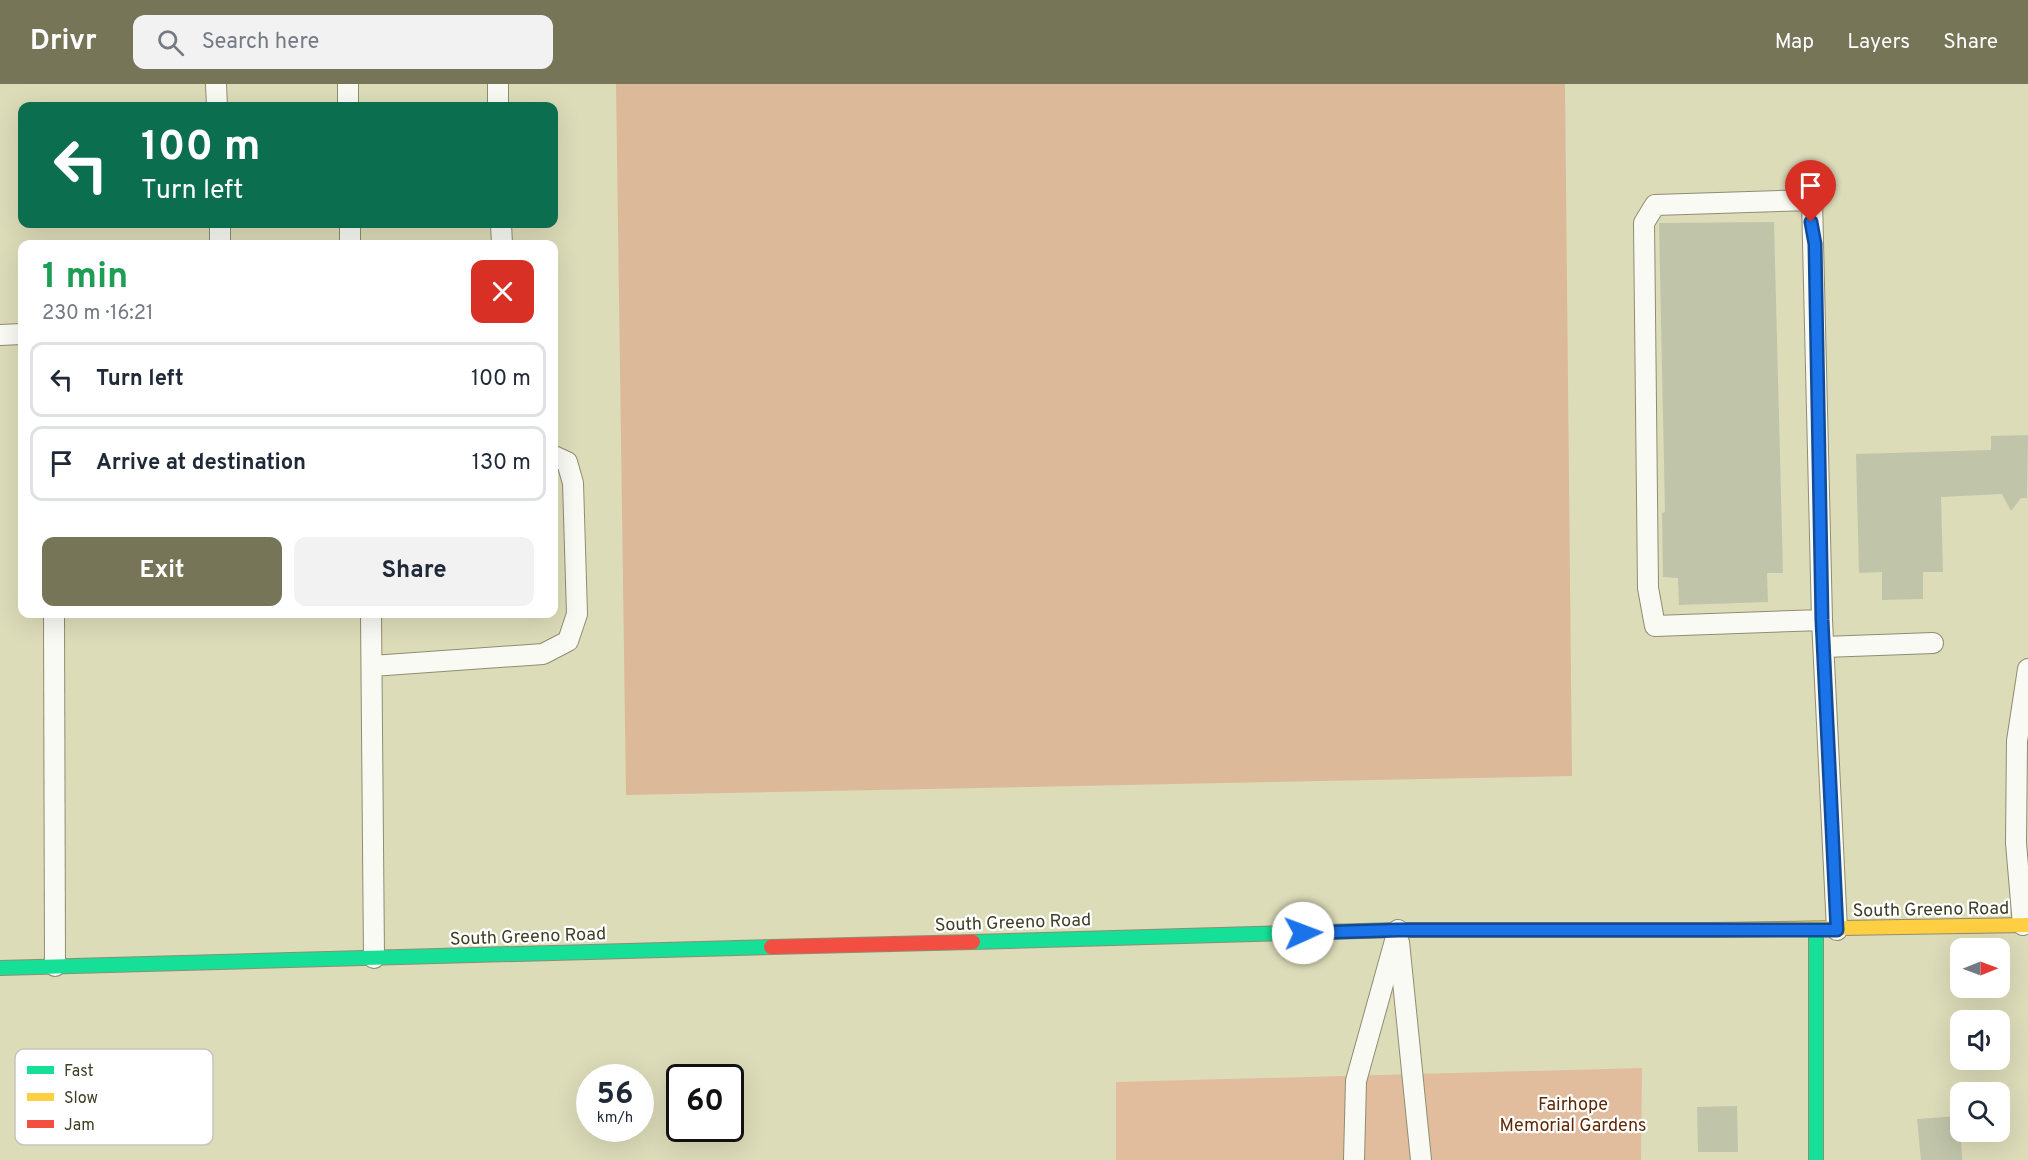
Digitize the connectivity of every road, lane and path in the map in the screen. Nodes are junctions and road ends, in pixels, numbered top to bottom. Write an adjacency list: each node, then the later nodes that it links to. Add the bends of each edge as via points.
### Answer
1 (216, 84): 4 (lane)
2 (348, 84): 5 (lane)
3 (498, 84): 6 (lane)
4 (217, 102)
5 (348, 102)
6 (498, 102)
7 (18, 334): 8 (lane)
8 (0, 335)
9 (558, 458): 15 (lane, via 567,462 573,483 577,614 568,641 543,654)
10 (54, 618): 22 (lane)
11 (371, 618): 15 (lane)
12 (1822, 620): 12 (lane, via 1812,200 1655,205 1644,223 1648,588 1655,626); 14 (lane)
13 (1933, 643): 14 (lane)
14 (1824, 647): 20 (lane)
15 (372, 666): 21 (lane)
16 (2028, 669): 17 (lane, via 2017,741 2016,843)
17 (2026, 925): 20 (main road, South Greeno Road)
18 (1398, 930): 19 (main road, South Greeno Road); 21 (main road, South Greeno Road); 24 (lane, via 1356,1081); 25 (lane)
19 (1816, 930): 20 (main road, South Greeno Road); 26 (main road)
20 (1837, 930)
21 (374, 958): 22 (main road, South Greeno Road)
22 (55, 966): 23 (main road, South Greeno Road)
23 (0, 968)
24 (1354, 1160)
25 (1421, 1160)
26 (1816, 1160)

